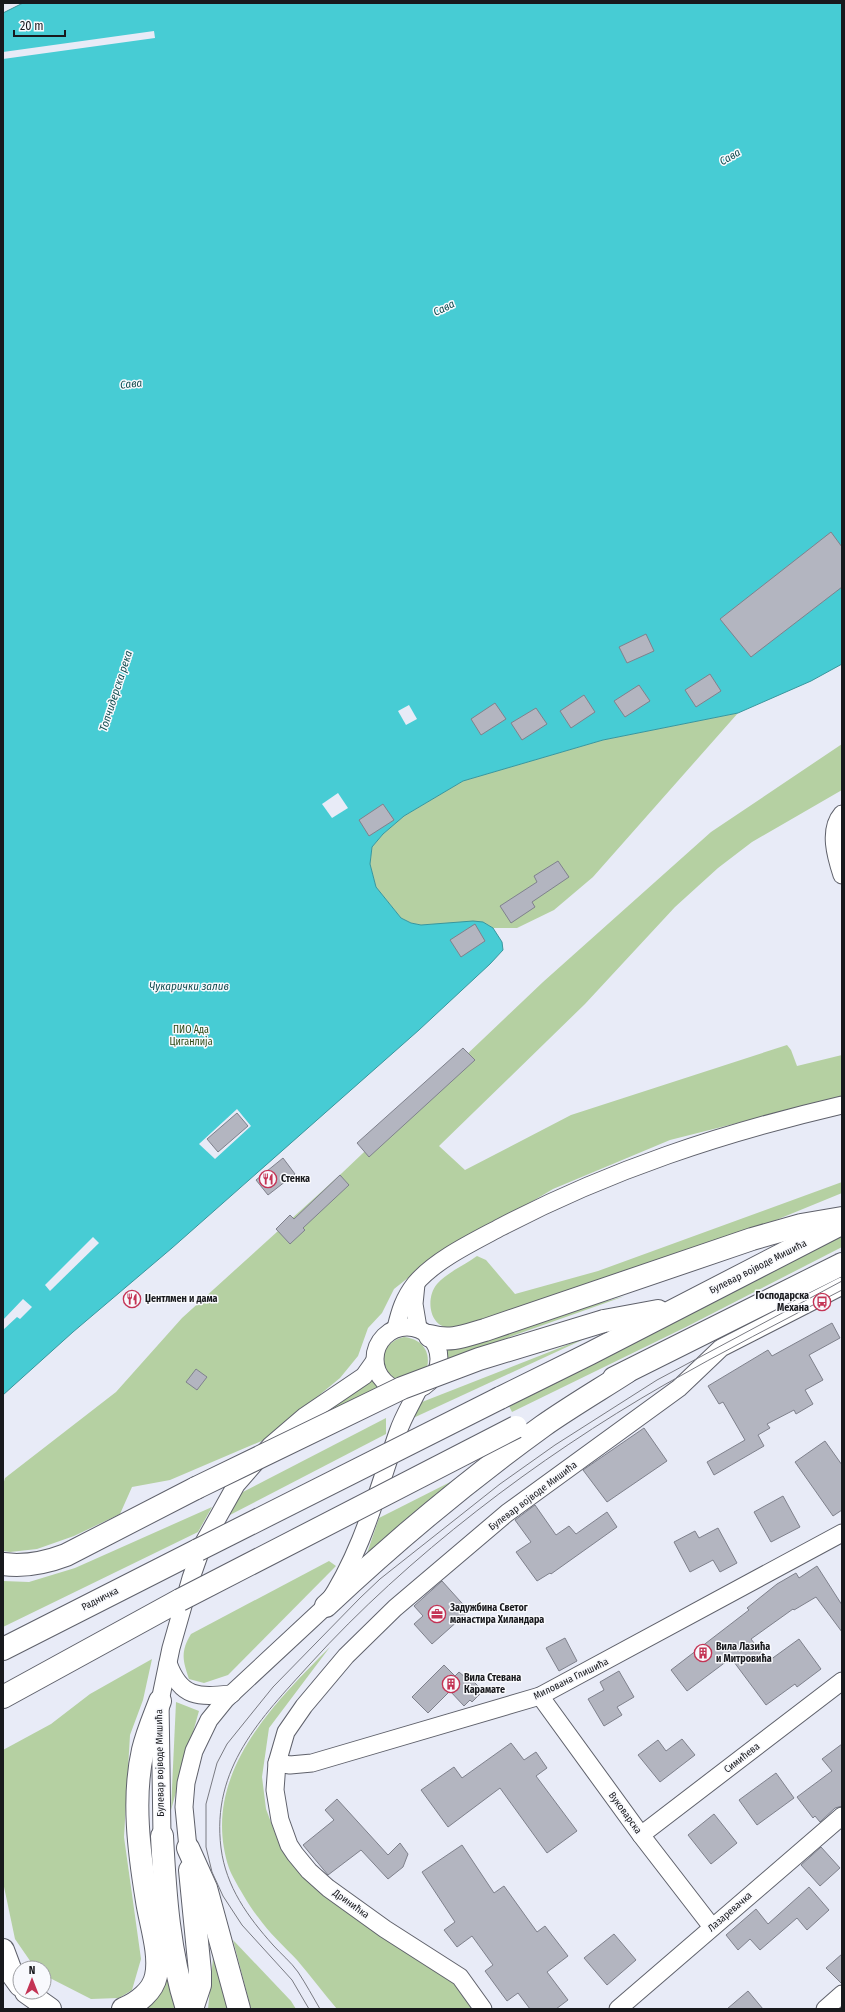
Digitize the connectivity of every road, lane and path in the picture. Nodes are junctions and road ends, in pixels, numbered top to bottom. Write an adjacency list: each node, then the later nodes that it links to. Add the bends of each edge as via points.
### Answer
1 (842, 814): 2 (street, via 834,835)
2 (842, 875)
3 (842, 1105): 7 (street, via 671,1153 576,1190 445,1259)
4 (842, 1218): 11 (main road, via 801,1225 752,1239 454,1339 443,1340)
5 (842, 1224): 9 (main road, Булевар војводе Мишића)
6 (842, 1264): 13 (main road)
7 (416, 1283): 10 (street, via 404,1300); 11 (street, via 414,1304)
8 (842, 1286): 29 (street, Булевар војводе Мишића, via 721,1348 679,1388 507,1513 458,1554 395,1608 346,1656 292,1722 286,1732)
9 (681, 1307): 18 (main road, Булевар војводе Мишића, bridge); 19 (main road, bridge, via 604,1320 478,1359 402,1388 66,1555 39,1563)
10 (396, 1328): 11 (street, via 411,1326); 12 (street, via 385,1334 377,1345)
11 (424, 1332): 15 (street, via 435,1343 439,1360 433,1377)
12 (374, 1362): 14 (street, via 376,1371); 20 (street, Булевар војводе Мишића, via 364,1376 287,1431 236,1485 203,1544)
13 (627, 1372): 20 (main road, bridge, via 516,1427); 21 (main road, via 545,1425 494,1463 411,1530)
14 (388, 1385): 15 (street, via 403,1391); 16 (street, via 397,1405)
15 (419, 1388): 16 (street)
16 (398, 1431): 21 (street, via 368,1523 351,1562)
17 (842, 1533): 25 (street, Милована Глишића)
18 (198, 1550): 22 (main road, Радничка)
19 (3, 1564)
20 (181, 1604): 23 (street, Булевар војводе Мишића); 26 (main road)
21 (326, 1606): 27 (street)
22 (3, 1649)
23 (169, 1656): 27 (street, via 178,1684 191,1693); 28 (street, Булевар војводе Мишића)
24 (842, 1681): 31 (street, Симићева)
25 (540, 1696): 29 (street, Милована Глишића, via 312,1763); 31 (street, Вуковарска)
26 (3, 1697)
27 (226, 1700): 33 (street, via 209,1720 200,1736 188,1771 184,1807)
28 (160, 1701): 32 (street, Булевар војводе Мишића); 40 (main road, via 143,1749 138,1789 139,1842 157,1970 148,1992 136,2003)
29 (277, 1763): 44 (street, Дринићка, via 275,1790 280,1820 289,1845 301,1863 328,1888 460,1977)
30 (842, 1816): 34 (street, Лазаревачка)
31 (641, 1835): 34 (street, Вуковарска)
32 (162, 1836): 41 (main road, via 164,1885 172,1946 178,1983)
33 (188, 1848): 42 (main road, via 200,1972 200,1985); 43 (main road, via 199,1868 208,1895)
34 (712, 1927): 45 (street, Лазаревачка)
35 (3, 1950): 36 (main road)
36 (12, 1974)
37 (842, 1994): 46 (street)
38 (39, 2001): 39 (main road)
39 (67, 2009)
40 (123, 2009)
41 (187, 2009)
42 (192, 2009)
43 (239, 2009)
44 (483, 2009)
45 (618, 2009)
46 (824, 2009)

